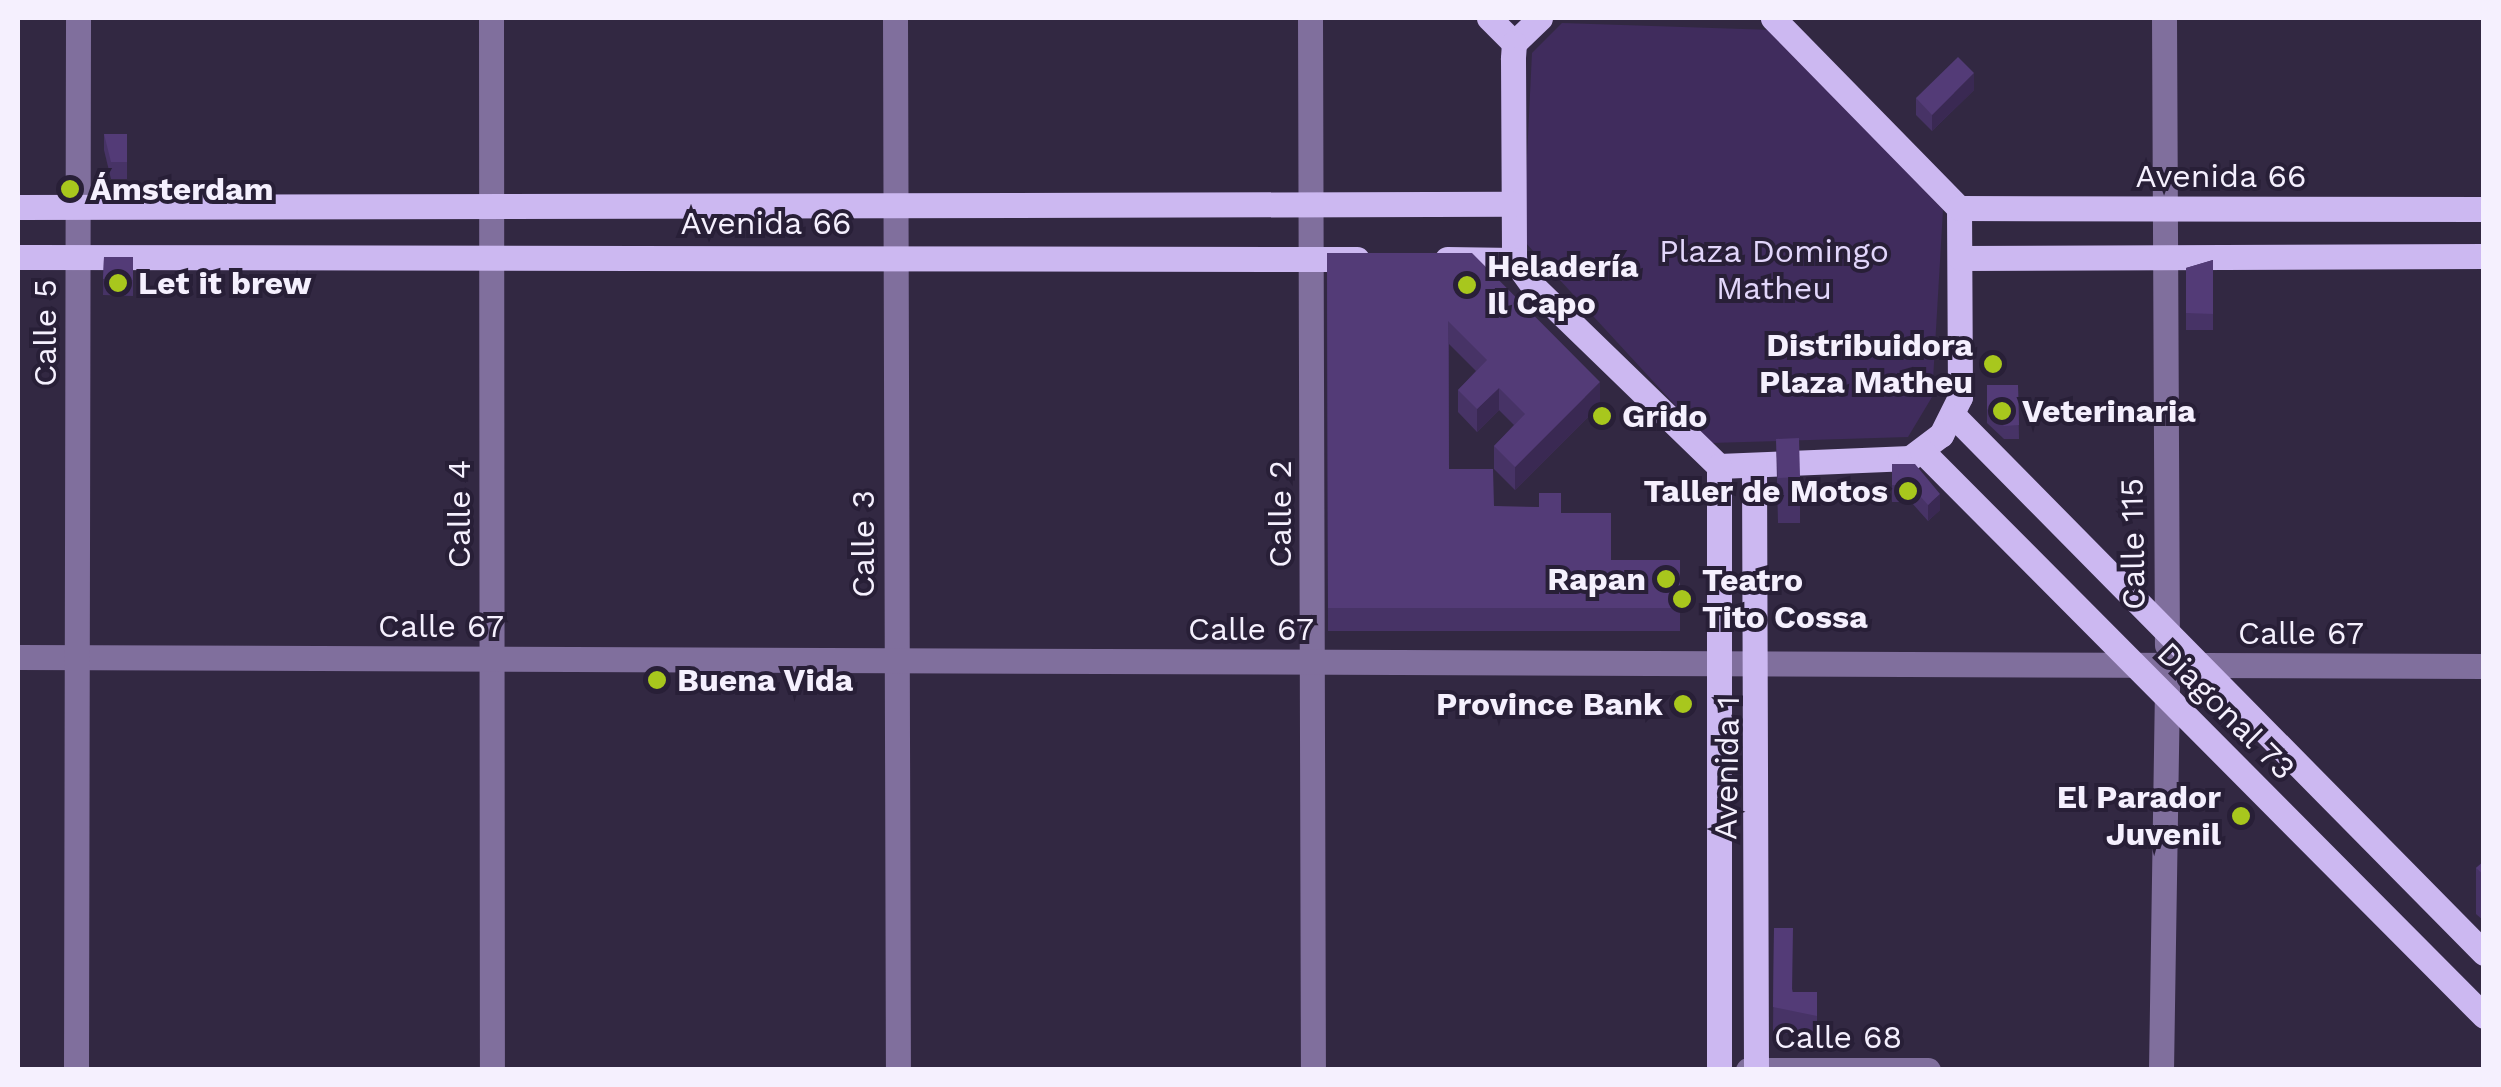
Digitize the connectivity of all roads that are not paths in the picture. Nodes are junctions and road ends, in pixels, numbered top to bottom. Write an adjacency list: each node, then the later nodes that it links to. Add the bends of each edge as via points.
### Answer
1 (78, 18): 15 (street, Calle 5)
2 (491, 18): 13 (street, Calle 4)
3 (895, 18): 12 (street, Calle 3)
4 (1310, 18): 10 (street, Calle 2)
5 (1489, 18): 9 (main road)
6 (1540, 18): 9 (main road)
7 (1773, 18): 16 (main road)
8 (2164, 18): 17 (street, Calle 115)
9 (1514, 43): 11 (main road)
10 (1312, 204): 11 (main road, Avenida 66); 12 (main road, Avenida 66); 24 (street, Calle 2)
11 (1512, 204): 29 (main road)
12 (895, 205): 13 (main road, Avenida 66); 21 (street, Calle 3)
13 (491, 206): 15 (main road, Avenida 66); 19 (street, Calle 4)
14 (18, 207): 15 (main road, Avenida 66)
15 (78, 207): 20 (street, Calle 5)
16 (1959, 208): 17 (main road, Avenida 66); 25 (main road)
17 (2158, 208): 18 (main road, Avenida 66); 26 (street, Calle 115)
18 (2484, 209)
19 (491, 254): 20 (main road, Avenida 66); 21 (main road, Avenida 66); 37 (street, Calle 4)
20 (78, 256): 23 (main road, Avenida 66); 36 (street, Calle 5)
21 (896, 256): 24 (main road, Avenida 66); 38 (street, Calle 3)
22 (2484, 256): 26 (main road)
23 (18, 257)
24 (1312, 258): 27 (main road, Avenida 66); 39 (street, Calle 2)
25 (1960, 258): 26 (main road); 30 (main road)
26 (2160, 258): 34 (street, Calle 115)
27 (1385, 259)
28 (1422, 259): 29 (main road)
29 (1514, 260): 32 (main road, via 1682,441)
30 (1955, 418): 31 (main road); 34 (main road, Diagonal 73)
31 (1922, 451): 33 (main road, via 1893,462); 40 (main road, Diagonal 73)
32 (1719, 466): 33 (main road); 43 (main road, Avenida 1)
33 (1754, 466): 45 (main road, Avenida 1)
34 (2167, 633): 41 (street, Calle 115); 42 (main road, Diagonal 73)
35 (18, 658): 36 (street, Calle 67)
36 (76, 658): 37 (street, Calle 67); 50 (street, Calle 5)
37 (492, 659): 38 (street, Calle 67); 51 (street, Calle 4)
38 (896, 660): 39 (street, Calle 67); 52 (street, Calle 3)
39 (1312, 662): 43 (street, Calle 67); 53 (street, Calle 2)
40 (2134, 664): 41 (street, Calle 67); 45 (street, Calle 67); 46 (main road, Diagonal 73)
41 (2167, 664): 42 (street, Calle 67); 46 (street, Calle 115)
42 (2197, 665): 44 (street, Calle 67); 47 (main road, Diagonal 73)
43 (1721, 666): 45 (street, Calle 67); 54 (main road, Avenida 1)
44 (2484, 666)
45 (1760, 668): 49 (main road, Avenida 1)
46 (2168, 699): 48 (main road, Diagonal 73); 57 (street, Calle 115)
47 (2484, 952)
48 (2484, 1016)
49 (1756, 1069): 55 (street, Calle 68); 56 (street, Calle 68)
50 (76, 1070)
51 (492, 1070)
52 (898, 1070)
53 (1313, 1070)
54 (1719, 1070)
55 (1748, 1070)
56 (1928, 1070)
57 (2161, 1070)

